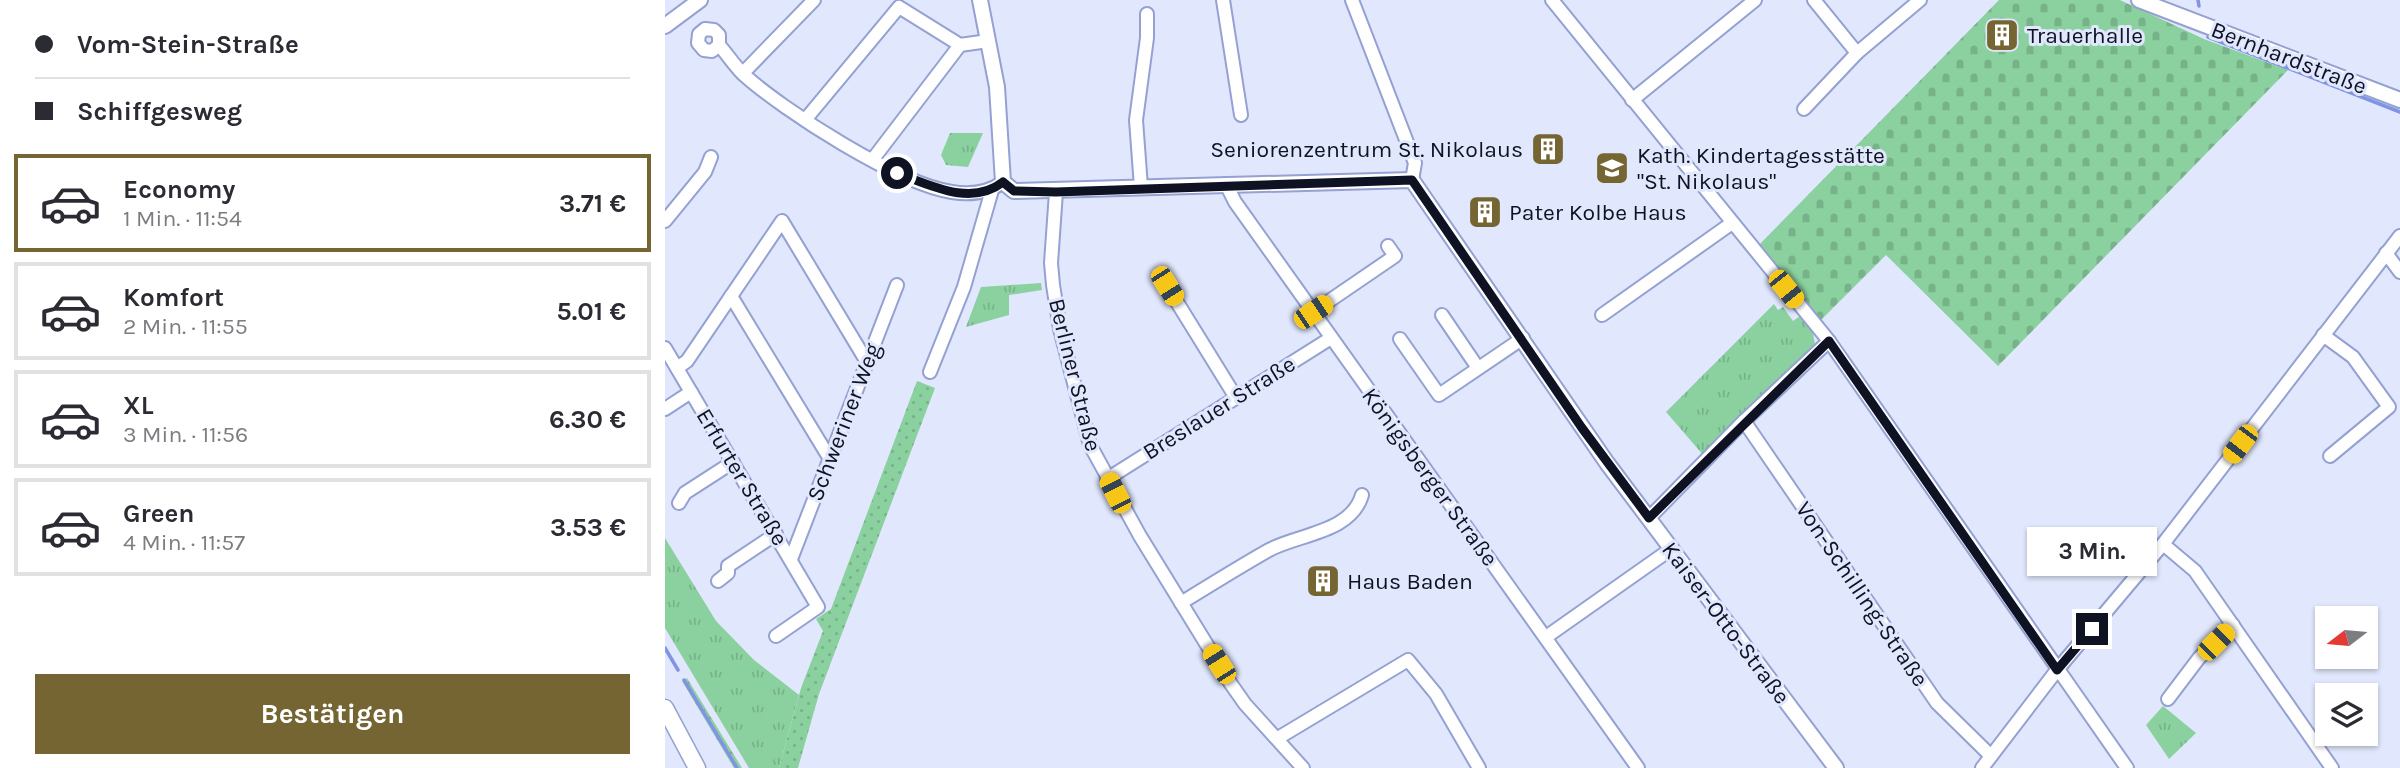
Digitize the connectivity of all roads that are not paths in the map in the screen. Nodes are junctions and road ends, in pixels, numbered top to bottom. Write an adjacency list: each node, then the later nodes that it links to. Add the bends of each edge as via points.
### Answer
1 (700, 0): 12 (street)
2 (814, 0): 17 (street)
3 (979, 0): 13 (street)
4 (1223, 0): 21 (street)
5 (1352, 0): 25 (street, Kaiser-Otto-Straße, via 1415,163)
6 (1552, 0): 18 (street)
7 (1755, 0): 18 (street)
8 (1814, 0): 16 (street)
9 (1920, 0): 16 (street)
10 (2139, 0): 19 (street, Bernhardstraße)
11 (1147, 14): 28 (street, via 1136,120)
12 (665, 26)
13 (988, 41): 15 (street); 27 (street, via 997,87)
14 (719, 45): 17 (street)
15 (960, 46): 22 (street, via 899,7); 24 (street)
16 (1857, 53): 20 (street)
17 (743, 73): 22 (street)
18 (1632, 100): 31 (street)
19 (2400, 100)
20 (1804, 108)
21 (1241, 115)
22 (805, 120): 24 (street)
23 (711, 157): 30 (street, via 705,172)
24 (873, 159): 27 (street, via 897,173 951,192 971,194)
25 (1412, 180): 26 (street); 44 (street, Kaiser-Otto-Straße)
26 (1226, 184): 28 (street); 39 (street, Königsberger Straße)
27 (997, 186): 29 (street); 51 (street)
28 (1140, 187): 29 (street)
29 (1056, 192): 61 (street, Berliner Straße, via 1051,263 1060,329 1090,445)
30 (665, 221)
31 (1732, 223): 41 (street); 46 (street)
32 (2400, 236): 34 (street)
33 (1388, 246): 39 (street, via 1395,256)
34 (2386, 253): 35 (street); 42 (street)
35 (2400, 272)
36 (897, 285): 48 (street, Schweriner Weg)
37 (1167, 286): 53 (street)
38 (731, 296): 48 (street, via 782,221); 49 (street, via 687,361); 59 (street)
39 (1313, 312): 43 (street, Königsberger Straße)
40 (1442, 315): 50 (street)
41 (1602, 315)
42 (2323, 335): 55 (street, via 2353,358); 66 (street)
43 (1331, 338): 53 (street, Breslauer Straße); 73 (street, Königsberger Straße)
44 (1523, 338): 50 (street); 64 (street, Kaiser-Otto-Straße)
45 (1399, 339): 50 (street, via 1439,395)
46 (1829, 341): 57 (street); 74 (street)
47 (665, 348): 49 (street, Erfurter Straße)
48 (867, 362): 59 (street, Schweriner Weg)
49 (677, 368): 52 (street, Erfurter Straße)
50 (1478, 368)
51 (930, 372)
52 (691, 392): 56 (street); 60 (street, Erfurter Straße)
53 (1235, 396): 61 (street, Breslauer Straße)
54 (2400, 399): 55 (street)
55 (2389, 407): 58 (street)
56 (665, 409)
57 (1744, 421): 64 (street); 78 (street, Von-Schilling-Straße, via 1937,704)
58 (2330, 456)
59 (830, 459): 68 (street, Schweriner Weg)
60 (733, 463): 63 (street, via 685,493); 65 (street, Erfurter Straße)
61 (1107, 479): 70 (street, Berliner Straße)
62 (1362, 495): 70 (street, via 1357,509 1318,534 1289,540)
63 (679, 503)
64 (1649, 518): 67 (street, Kaiser-Otto-Straße)
65 (776, 534): 68 (street, Erfurter Straße); 69 (street, via 728,566 728,573)
66 (2163, 544): 71 (street, via 2195,571); 74 (street)
67 (1671, 549): 73 (street); 83 (street, Kaiser-Otto-Straße)
68 (791, 559): 72 (street, Erfurter Straße, via 818,607)
69 (718, 581)
70 (1181, 603): 77 (street, Berliner Straße, via 1235,688)
71 (2233, 625): 75 (street, via 2199,658); 86 (street)
72 (776, 635)
73 (1546, 637): 82 (street, Königsberger Straße)
74 (2057, 670): 78 (street); 85 (street)
75 (2168, 699)
76 (665, 708): 79 (main road)
77 (1278, 738): 80 (street, Berliner Straße); 81 (street, via 1408,660 1436,694)
78 (1991, 756): 84 (street)
79 (698, 768)
80 (1303, 768)
81 (1479, 768)
82 (1638, 768)
83 (1836, 768)
84 (1982, 768)
85 (2127, 768)
86 (2332, 768)

